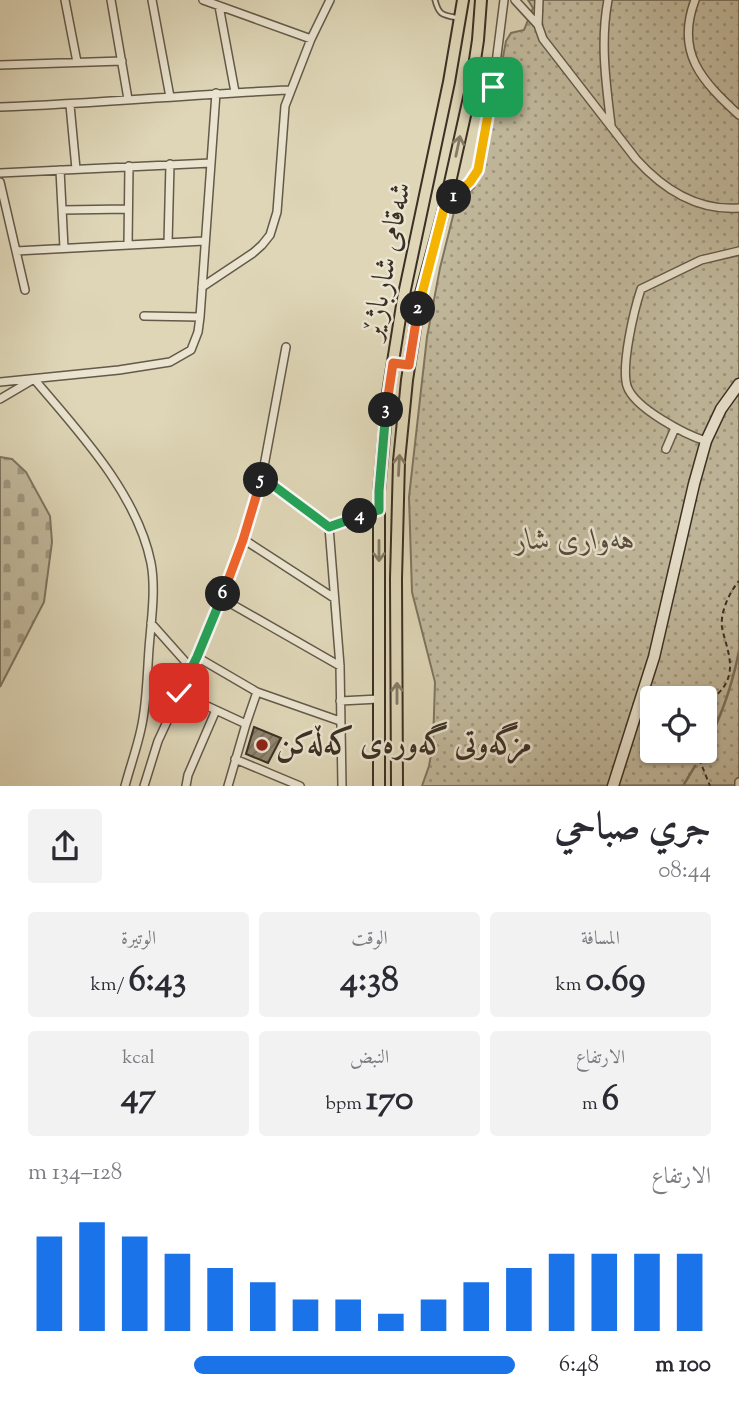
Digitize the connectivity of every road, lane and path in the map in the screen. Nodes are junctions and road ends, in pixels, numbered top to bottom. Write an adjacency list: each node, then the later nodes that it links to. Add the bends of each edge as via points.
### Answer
1 (65, 0): 19 (street)
2 (111, 0): 18 (street)
3 (152, 0): 24 (street)
4 (203, 0): 14 (street)
5 (330, 0): 17 (street)
6 (435, 0): 15 (lane, via 439,13)
7 (463, 0): 15 (main road, شەقامی شارباژێر)
8 (481, 0): 37 (main road, شەقامی شارباژێر, one-way to 8, via 470,93)
9 (504, 0): 37 (street, via 478,170)
10 (515, 0): 16 (street)
11 (538, 0): 16 (street)
12 (608, 0): 29 (street, via 604,62)
13 (695, 0): 28 (street, via 689,20 691,57 714,92)
14 (219, 6): 17 (street); 22 (street)
15 (461, 18): 52 (main road, شەقامی شارباژێر)
16 (538, 25): 29 (street, via 543,39)
17 (311, 39): 21 (street)
18 (122, 61): 19 (street); 25 (street)
19 (77, 62): 20 (street)
20 (0, 65)
21 (290, 90): 22 (street); 47 (street, via 277,212 270,235 253,253)
22 (235, 92): 23 (street)
23 (216, 93): 24 (street); 30 (street)
24 (170, 97): 25 (street)
25 (128, 99): 26 (street)
26 (70, 105): 27 (street); 33 (street)
27 (0, 107)
28 (739, 115)
29 (611, 126): 38 (street, via 662,184 696,202)
30 (211, 163): 31 (street); 41 (street)
31 (170, 164): 32 (street); 42 (street)
32 (129, 166): 33 (street); 39 (street)
33 (76, 169): 34 (street)
34 (60, 170): 35 (street); 40 (street)
35 (0, 173)
36 (0, 182): 45 (street)
37 (445, 205): 53 (main road, شەقامی شارباژێر, via 420,297)
38 (739, 208)
39 (128, 209): 40 (street); 43 (street)
40 (62, 210): 44 (street)
41 (204, 241): 42 (street); 47 (street)
42 (168, 243): 43 (street)
43 (128, 245): 44 (street)
44 (64, 248): 45 (street)
45 (16, 251): 48 (street)
46 (739, 251): 58 (street, via 701,260 640,289 629,337 628,387 641,404)
47 (202, 287): 50 (street)
48 (25, 290)
49 (144, 316): 50 (street)
50 (200, 317): 54 (street, via 191,350 170,362)
51 (286, 347): 61 (street)
52 (393, 363): 53 (main road); 62 (main road, شەقامی شارباژێر)
53 (409, 365): 89 (main road, شەقامی شارباژێر, one-way to 53, via 398,461)
54 (34, 379): 55 (street); 57 (street); 68 (street, via 100,459 128,504 151,563)
55 (1, 381)
56 (739, 384): 59 (street)
57 (0, 399)
58 (676, 428): 59 (street); 60 (street)
59 (706, 441): 90 (street, via 654,657)
60 (666, 449)
61 (262, 477): 63 (street); 64 (street)
62 (379, 510): 63 (path); 75 (main road, شەقامی شارباژێر, one-way to 75)
63 (329, 527): 67 (street)
64 (243, 540): 66 (street); 67 (street)
65 (739, 581): 74 (path, via 721,623 729,677)
66 (221, 598): 69 (street); 70 (street)
67 (334, 598): 70 (street)
68 (151, 623): 71 (street); 82 (street, via 142,727)
69 (197, 657): 71 (street); 72 (street)
70 (340, 666): 76 (street)
71 (191, 668): 73 (street)
72 (257, 692): 78 (street); 79 (street)
73 (179, 693): 77 (street); 83 (street)
74 (717, 694)
75 (379, 699): 76 (street); 88 (main road, شەقامی شارباژێر)
76 (340, 701): 78 (street)
77 (216, 710): 79 (street); 84 (street)
78 (340, 721): 87 (street)
79 (246, 724): 80 (street)
80 (235, 759): 85 (street); 86 (street)
81 (701, 763): 91 (path)
82 (125, 786)
83 (145, 786)
84 (186, 786)
85 (228, 786)
86 (300, 786)
87 (342, 786)
88 (379, 786)
89 (397, 786)
90 (613, 786)
91 (710, 786)

